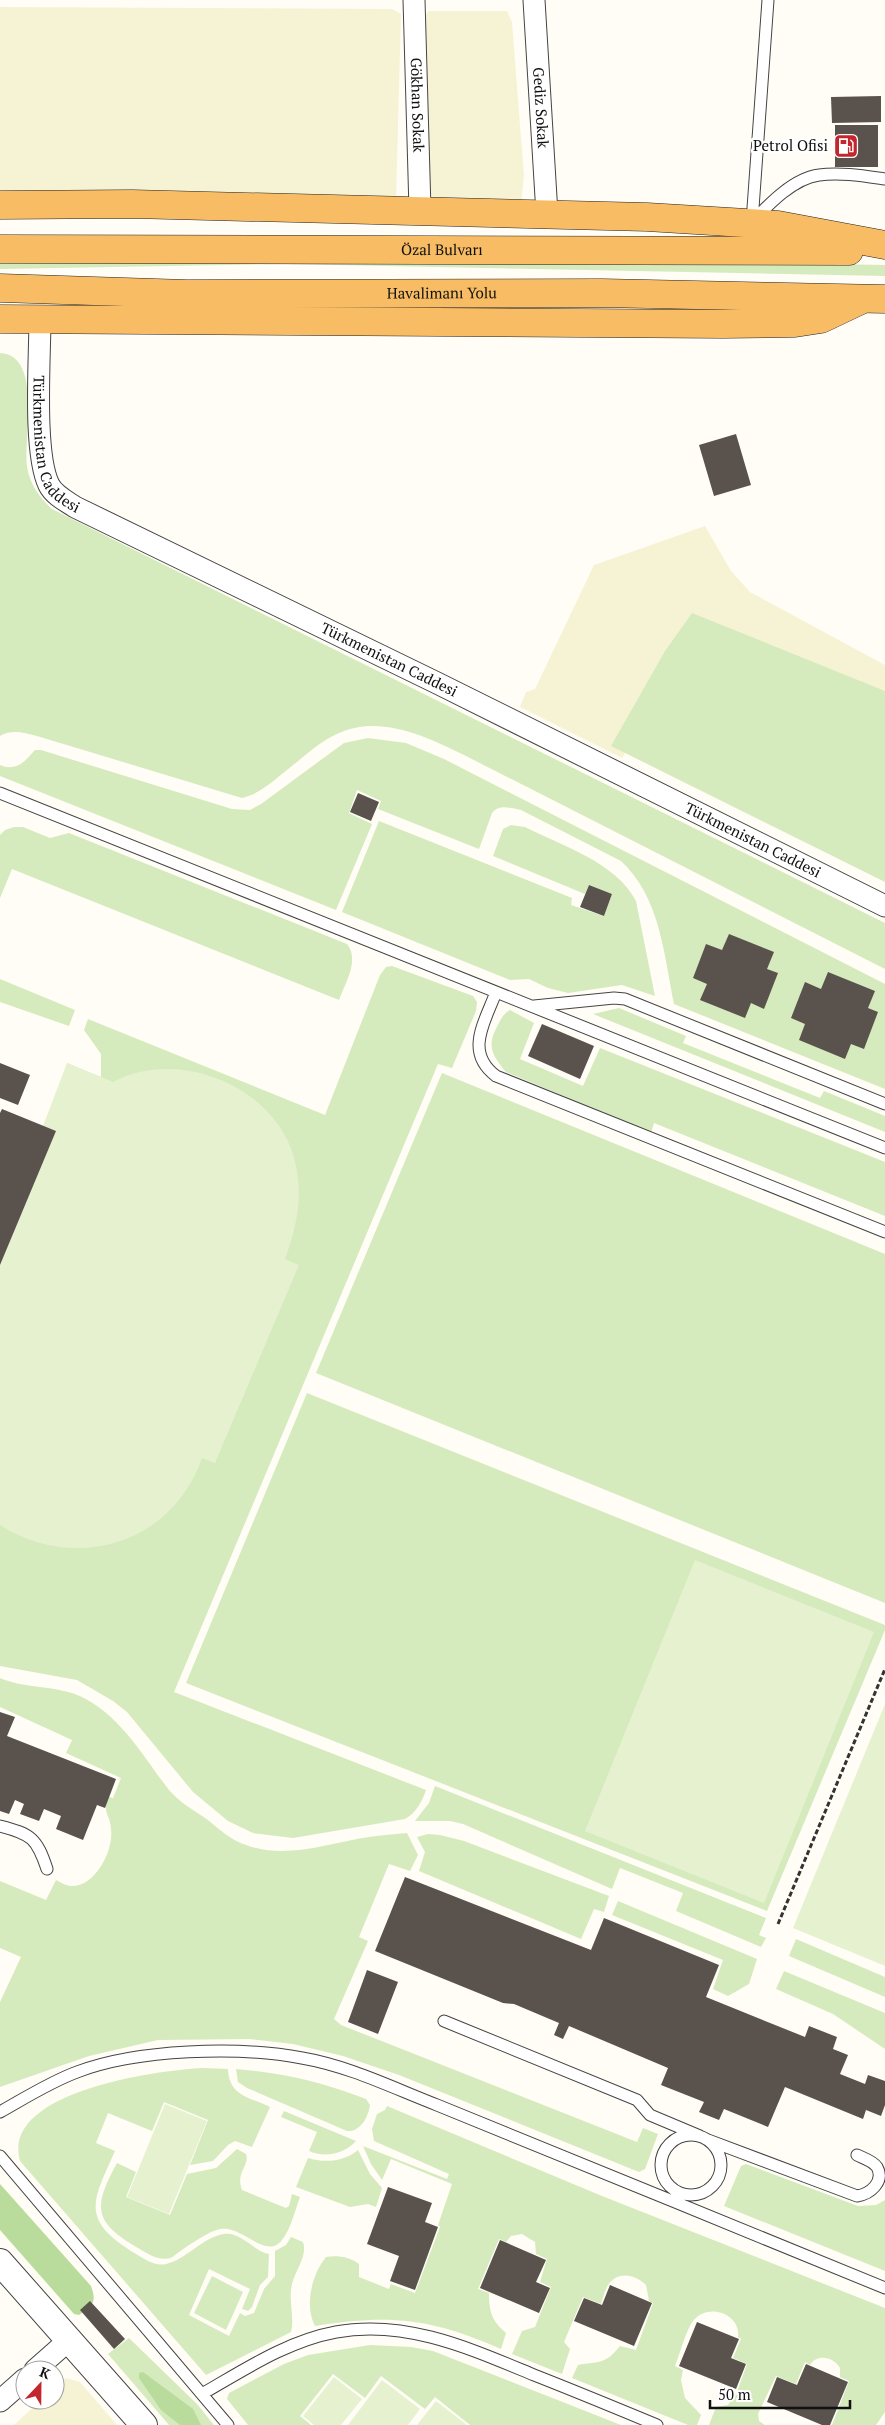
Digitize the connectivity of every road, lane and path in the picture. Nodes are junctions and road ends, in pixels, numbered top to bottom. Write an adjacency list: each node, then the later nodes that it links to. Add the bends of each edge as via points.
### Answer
1 (414, 0): 6 (street, Gökhan Sokak)
2 (534, 0): 7 (street, Gediz Sokak)
3 (768, 0): 8 (lane)
4 (885, 179): 8 (lane, via 818,175 774,199)
5 (0, 205): 6 (highway, via 132,204)
6 (420, 210): 7 (highway)
7 (547, 214): 8 (highway)
8 (752, 222): 9 (highway)
9 (885, 245)
10 (0, 249): 11 (highway, Özal Bulvarı)
11 (885, 251)
12 (0, 288): 13 (highway, Havalimanı Yolu, via 187,294 602,293)
13 (874, 299): 14 (highway, via 821,319 777,323)
14 (40, 318): 15 (highway); 17 (street, Türkmenistan Caddesi, via 40,443 49,485 61,498)
15 (0, 319)
16 (0, 793): 18 (lane)
17 (885, 906)
18 (496, 992): 19 (lane); 22 (lane, via 477,1048 481,1060 496,1076)
19 (532, 1007): 20 (lane, via 625,999); 21 (lane)
20 (885, 1104)
21 (885, 1148)
22 (885, 1232)
23 (885, 1669): 26 (path)
24 (0, 1826): 25 (lane, via 38,1843)
25 (46, 1869)
26 (778, 1924)
27 (444, 2021): 29 (lane, via 637,2100 650,2115)
28 (0, 2112): 32 (lane, via 78,2072 117,2062 162,2055 257,2052 302,2058 360,2074)
29 (704, 2138): 30 (lane, via 857,2196 872,2192 881,2174 877,2166); 32 (lane, via 714,2146 721,2162 718,2178 712,2186 697,2194); 32 (lane, via 691,2135 674,2140 662,2154 661,2173)
30 (857, 2155)
31 (0, 2156): 38 (lane)
32 (677, 2198): 34 (lane)
33 (0, 2262): 35 (street)
34 (885, 2288)
35 (69, 2340): 36 (street); 40 (street)
36 (46, 2360)
37 (15, 2388): 39 (street)
38 (202, 2394): 41 (lane); 42 (lane, via 305,2340 337,2332 396,2330 428,2335 467,2347)
39 (0, 2401)
40 (144, 2425)
41 (228, 2425)
42 (657, 2425)

